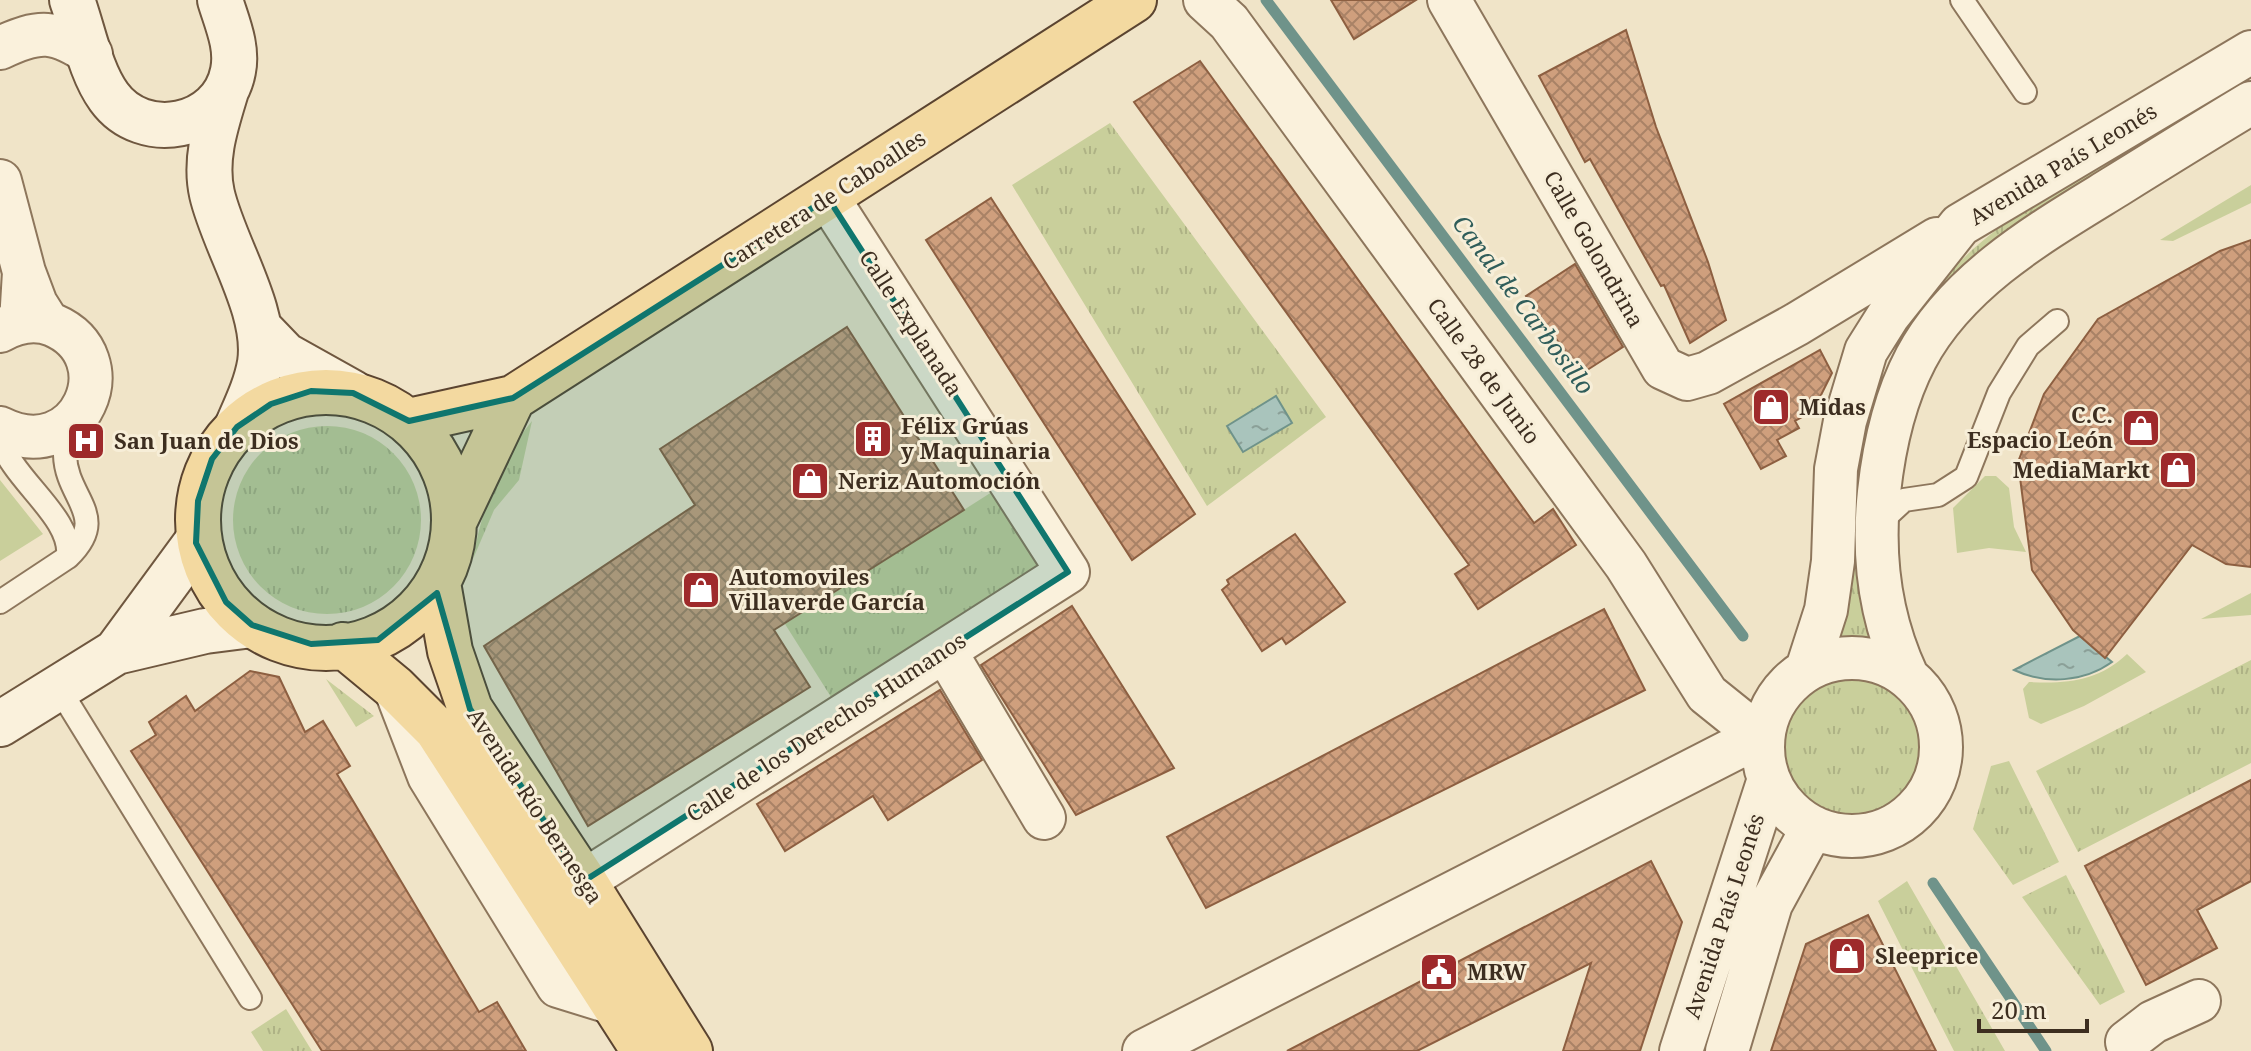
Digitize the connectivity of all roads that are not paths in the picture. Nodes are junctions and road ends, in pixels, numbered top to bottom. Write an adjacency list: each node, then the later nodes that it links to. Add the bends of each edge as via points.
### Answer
1 (38, 0): 8 (street)
2 (72, 0): 10 (main road)
3 (220, 0): 11 (main road, via 235,53)
4 (1134, 0): 17 (main road, Carretera de Caboalles)
5 (1205, 0): 46 (street, Calle 28 de Junio, via 1229,22 1626,565 1707,694)
6 (1449, 0): 20 (street, Calle Golondrina, via 1663,368 1687,379 1708,373)
7 (1962, 0): 12 (lane)
8 (0, 47): 10 (street, via 26,35 59,34)
9 (2251, 52): 18 (street, Avenida País Leonés)
10 (91, 54): 14 (main road, via 109,97)
11 (226, 91): 14 (main road, via 213,107 179,125); 16 (main road, via 212,135)
12 (2025, 92)
13 (2251, 103): 32 (street, Avenida País Leonés, via 2023,243 1935,328 1903,388 1883,450)
14 (139, 121): 16 (main road, via 172,144)
15 (0, 181): 21 (street, via 36,304)
16 (212, 193): 22 (main road)
17 (828, 198): 25 (main road, Carretera de Caboalles); 35 (street, Calle Explanada)
18 (1960, 225): 20 (street, Calle Golondrina); 23 (street, Avenida País Leonés)
19 (2057, 321): 32 (lane, via 2028,346 1999,393 1966,477 1938,495 1904,500)
20 (1797, 324): 23 (street, via 1833,324 1858,335)
21 (23, 326): 27 (street, via 64,330 78,343 89,367 89,394)
22 (260, 329): 24 (main road, via 285,355); 28 (main road, via 261,361)
23 (1866, 351): 42 (street, Avenida País Leonés, via 1836,469 1826,610)
24 (353, 393): 26 (main road, via 383,403); 28 (main road, via 311,391 271,404)
25 (513, 398): 26 (main road, Carretera de Caboalles); 31 (main road)
26 (409, 421): 31 (main road, via 448,482)
27 (70, 425): 29 (street, via 35,439); 34 (lane, via 64,457 87,522 83,543)
28 (237, 427): 33 (main road, via 212,459 198,501)
29 (0, 428)
30 (0, 437): 34 (lane, via 11,462 65,533)
31 (454, 522): 36 (main road)
32 (1875, 527): 43 (street, Avenida País Leonés, via 1878,579 1891,642)
33 (196, 543): 38 (main road, via 226,602); 41 (main road)
34 (68, 557): 37 (lane)
35 (1068, 572): 40 (street, Calle de los Derechos Humanos)
36 (438, 583): 39 (main road, via 406,622 378,640); 50 (main road, Avenida Río Bernesga, via 450,651 470,709)
37 (0, 602)
38 (252, 625): 39 (main road, via 311,644); 41 (main road)
39 (343, 645): 53 (main road, Avenida Río Bernesga, via 395,688 450,748)
40 (945, 651): 48 (street); 50 (street, Calle de los Derechos Humanos)
41 (116, 652): 44 (main road)
42 (1807, 669): 43 (street, via 1839,658 1874,660); 46 (street, via 1784,688)
43 (1907, 676): 49 (street, via 1928,699 1939,730 1942,759 1931,790 1888,830 1853,834)
44 (58, 687): 45 (main road); 51 (lane)
45 (0, 724)
46 (1763, 739): 47 (street); 54 (street, via 1734,749)
47 (1768, 782): 49 (street, via 1793,815); 57 (street, Avenida País Leonés)
48 (1044, 818)
49 (1813, 827): 58 (street, Avenida País Leonés, via 1771,904)
50 (584, 881): 53 (main road, Avenida Río Bernesga)
51 (250, 998)
52 (2199, 1001): 59 (street, via 2153,1022 2127,1042)
53 (639, 1025): 55 (main road)
54 (1196, 1039): 56 (street)
55 (690, 1051)
56 (1144, 1051)
57 (1681, 1051)
58 (1727, 1051)
59 (2130, 1051)

